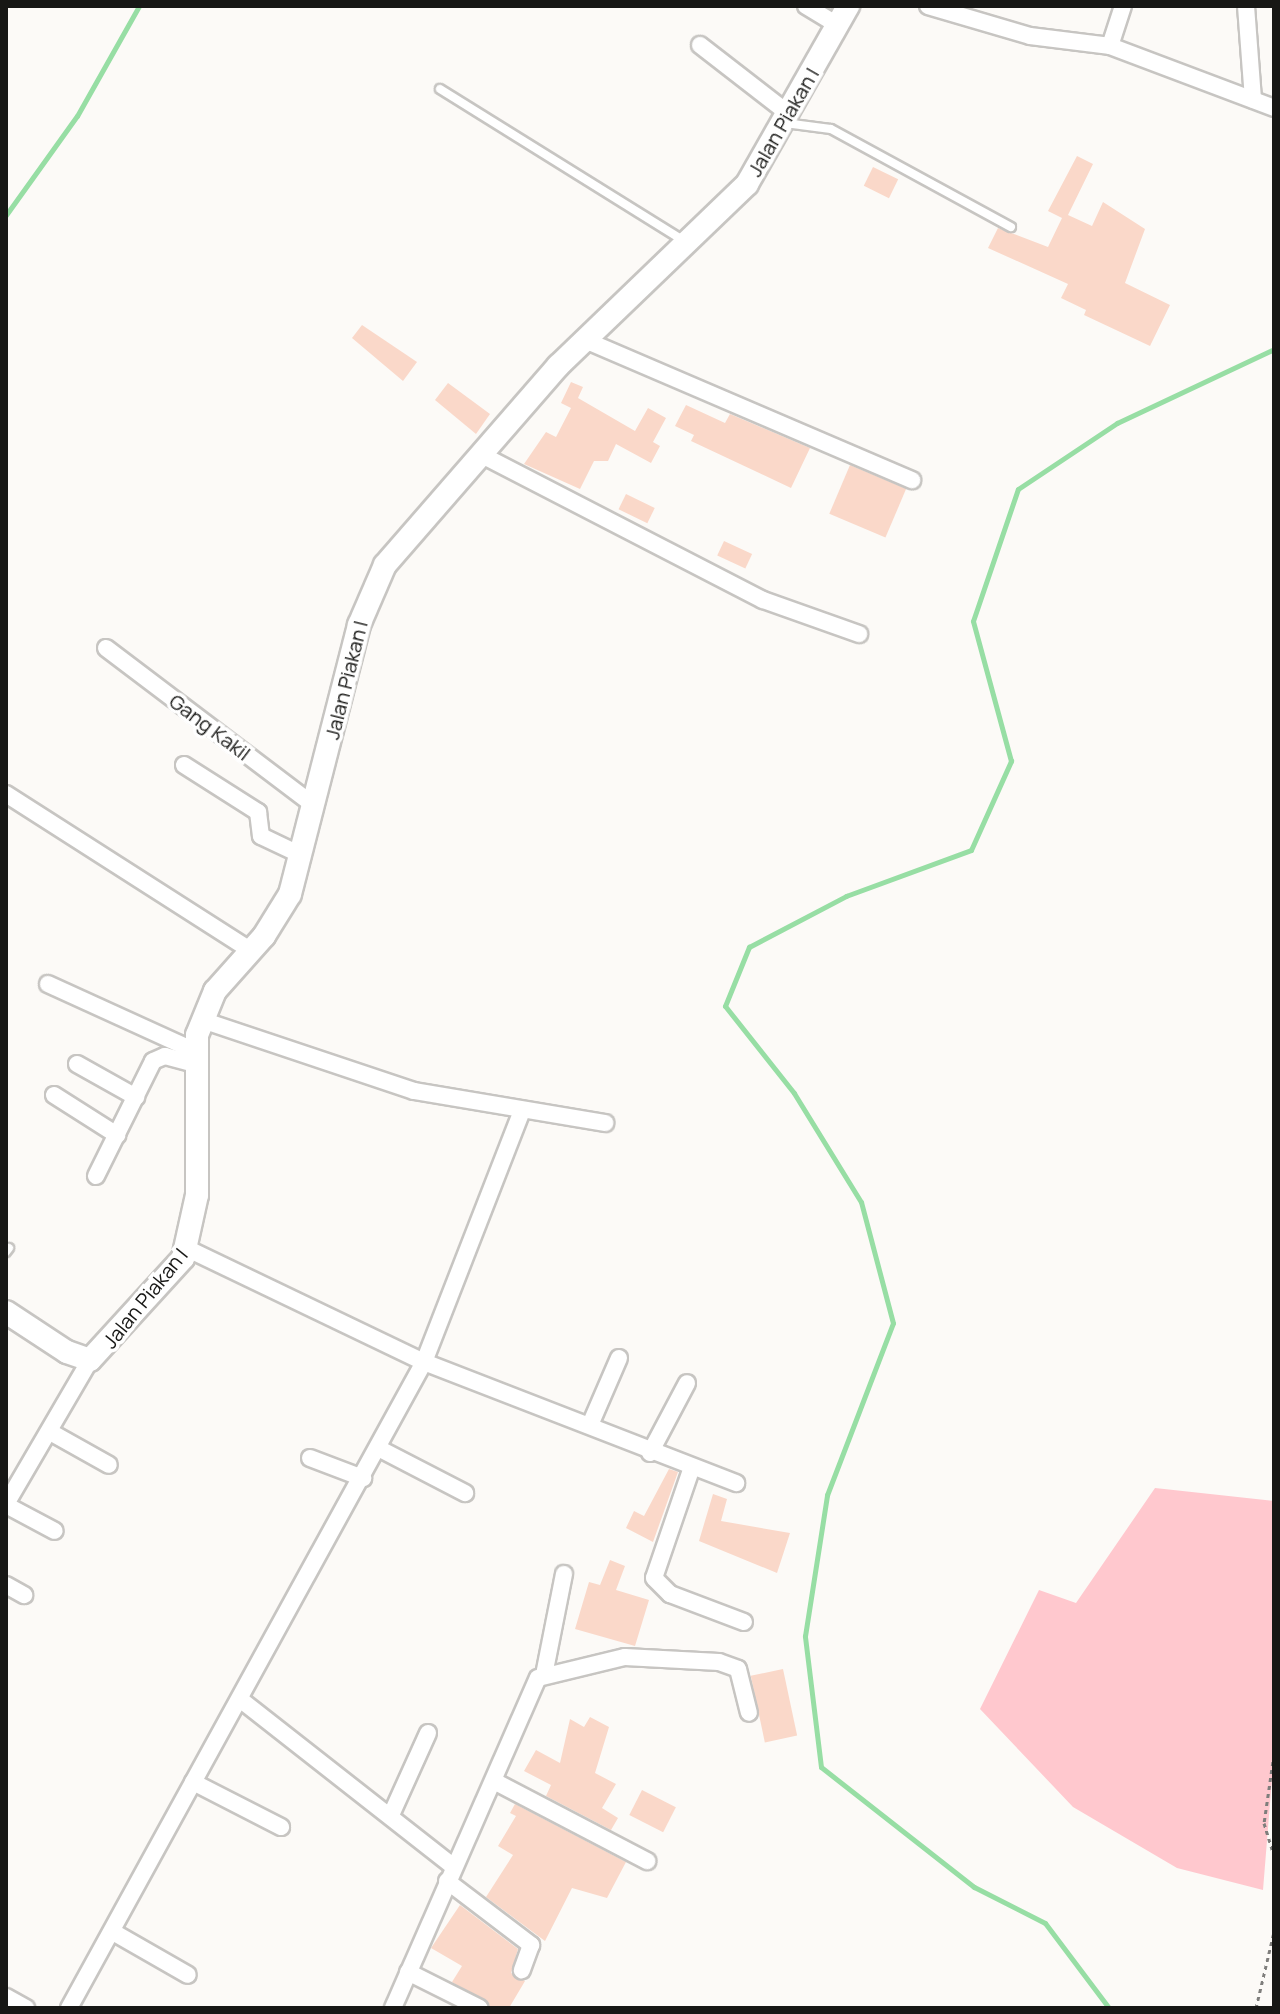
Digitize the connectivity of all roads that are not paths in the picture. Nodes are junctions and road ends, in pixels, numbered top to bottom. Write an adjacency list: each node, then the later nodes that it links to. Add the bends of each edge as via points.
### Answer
1 (806, 6): 5 (street)
2 (928, 6): 7 (street, via 1030,36)
3 (1123, 6): 7 (street)
4 (1246, 6): 9 (street)
5 (843, 16): 11 (street, Jalan Piakan I)
6 (700, 45): 11 (street)
7 (1110, 46): 9 (street)
8 (440, 89): 13 (lane)
9 (1253, 100): 10 (street)
10 (1274, 108)
11 (787, 118): 12 (lane, via 831,129); 13 (street, Jalan Piakan I, via 747,184)
12 (1011, 227)
13 (688, 242): 14 (street, Jalan Piakan I)
14 (585, 340): 15 (street, Jalan Piakan I); 16 (street)
15 (482, 455): 17 (street, via 763,600); 21 (street, Jalan Piakan I, via 409,534 369,598)
16 (912, 480)
17 (859, 634)
18 (106, 648): 21 (street, Gang Kakil)
19 (184, 765): 22 (street, via 258,812 261,836)
20 (6, 794): 23 (street)
21 (315, 806): 22 (street, Jalan Piakan I)
22 (301, 855): 23 (street, Jalan Piakan I, via 290,894)
23 (250, 950): 25 (street, Jalan Piakan I, via 215,991)
24 (48, 984): 26 (street)
25 (202, 1020): 26 (street, Jalan Piakan I); 30 (street, via 414,1091)
26 (194, 1058): 29 (street, via 154,1059); 34 (street, Jalan Piakan I, via 197,1195)
27 (77, 1064): 29 (street)
28 (54, 1095): 32 (street)
29 (136, 1097): 32 (street)
30 (522, 1110): 31 (street); 38 (street)
31 (605, 1123)
32 (117, 1135): 33 (street)
33 (96, 1176)
34 (188, 1249): 37 (street, Jalan Piakan I); 38 (street)
35 (6, 1312): 37 (street, Jalan Piakan I, via 67,1352)
36 (619, 1358): 40 (street)
37 (90, 1360): 41 (street)
38 (424, 1362): 40 (street); 42 (street)
39 (687, 1383): 43 (street)
40 (590, 1425): 43 (street)
41 (52, 1433): 45 (street); 50 (street)
42 (380, 1449): 47 (street); 49 (street)
43 (650, 1453): 46 (street)
44 (310, 1458): 47 (street)
45 (109, 1465)
46 (692, 1467): 48 (street); 55 (street, via 654,1578 670,1594)
47 (363, 1478): 57 (street)
48 (736, 1483)
49 (465, 1493)
50 (6, 1504): 51 (street)
51 (55, 1531)
52 (564, 1574): 56 (street)
53 (6, 1585): 54 (street)
54 (24, 1595)
55 (744, 1622)
56 (544, 1675): 58 (street, via 625,1657 703,1662 738,1669); 60 (street, via 535,1681)
57 (241, 1700): 61 (street); 62 (street)
58 (749, 1713)
59 (428, 1733): 62 (street)
60 (494, 1781): 64 (street); 65 (street)
61 (193, 1782): 63 (street); 66 (street)
62 (391, 1815): 65 (street)
63 (281, 1827)
64 (647, 1861)
65 (450, 1874): 67 (street, via 531,1945); 68 (street)
66 (113, 1932): 69 (street); 72 (street)
67 (522, 1970)
68 (408, 1972): 73 (street); 74 (street)
69 (188, 1975)
70 (6, 1997): 71 (street)
71 (26, 2008)
72 (69, 2008)
73 (393, 2008)
74 (480, 2008)

